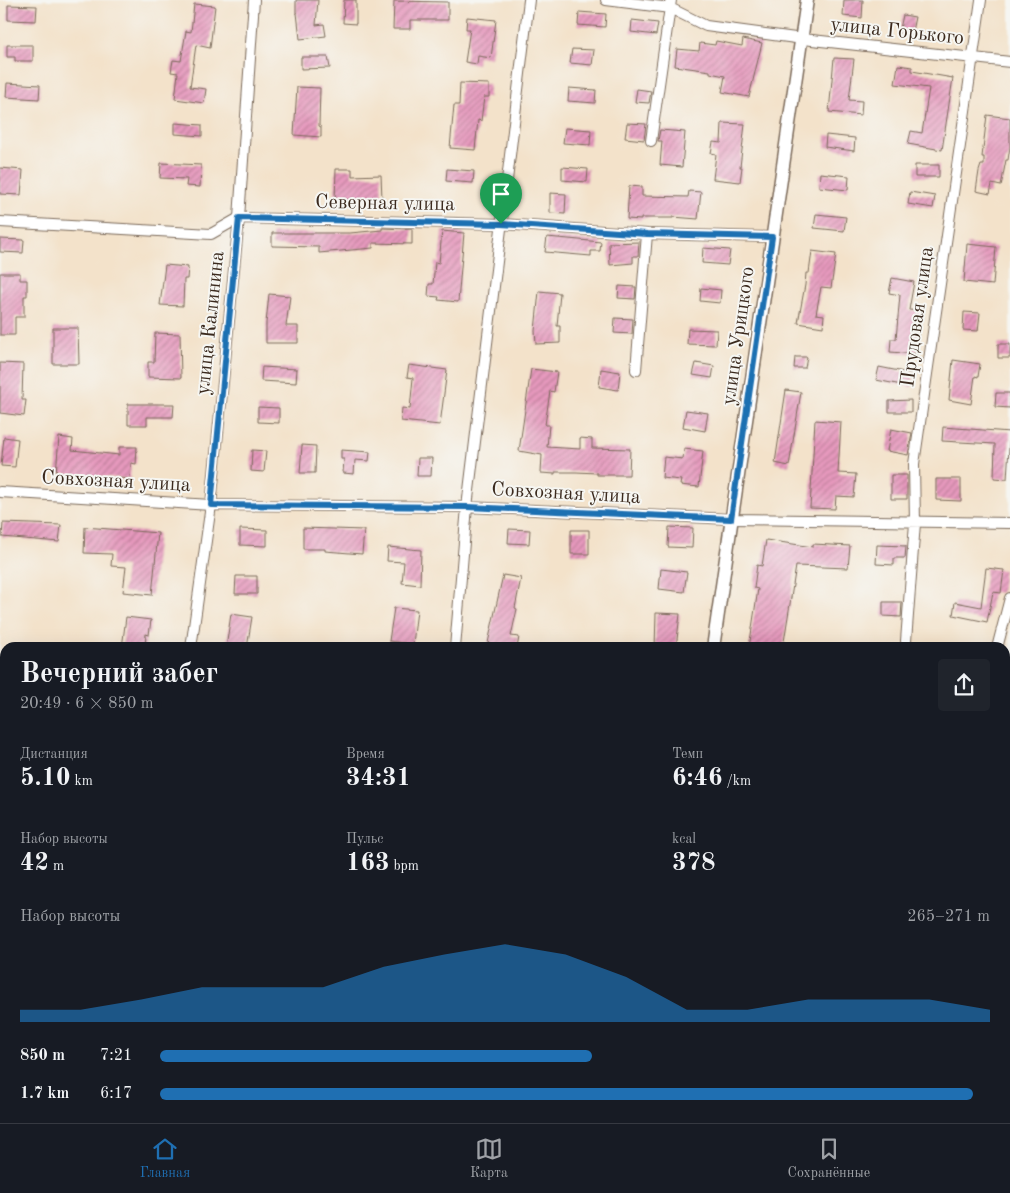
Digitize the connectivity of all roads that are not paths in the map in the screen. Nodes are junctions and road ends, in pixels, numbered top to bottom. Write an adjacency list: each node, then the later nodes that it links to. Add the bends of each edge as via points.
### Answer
1 (254, 0): 11 (street, улица Калинина)
2 (529, 0): 13 (street)
3 (606, 0): 6 (street, улица Горького)
4 (807, 0): 7 (street, улица Урицкого)
5 (982, 0): 8 (street, Прудовая улица)
6 (671, 4): 7 (street, улица Горького, via 706,26); 10 (street)
7 (803, 39): 8 (street, улица Горького); 15 (street, улица Урицкого)
8 (973, 58): 9 (street, улица Горького); 21 (street, Прудовая улица, via 914,464)
9 (1010, 62)
10 (651, 141)
11 (239, 218): 12 (street, via 211,234); 13 (street, Северная улица); 18 (street, улица Калинина)
12 (0, 222)
13 (501, 224): 14 (street, Северная улица); 19 (street)
14 (647, 234): 15 (street, Северная улица); 16 (street)
15 (772, 237): 20 (street, улица Урицкого)
16 (636, 370)
17 (0, 492): 18 (street, Совхозная улица)
18 (211, 505): 19 (street, Совхозная улица); 25 (street, улица Калинина)
19 (468, 507): 20 (street, Совхозная улица); 26 (street)
20 (731, 519): 21 (street, Совхозная улица); 27 (street, улица Урицкого)
21 (915, 523): 22 (street, Совхозная улица); 24 (street, Прудовая улица)
22 (1010, 523)
23 (1010, 598): 28 (street)
24 (906, 641)
25 (192, 642)
26 (456, 642)
27 (714, 642)
28 (999, 642)

